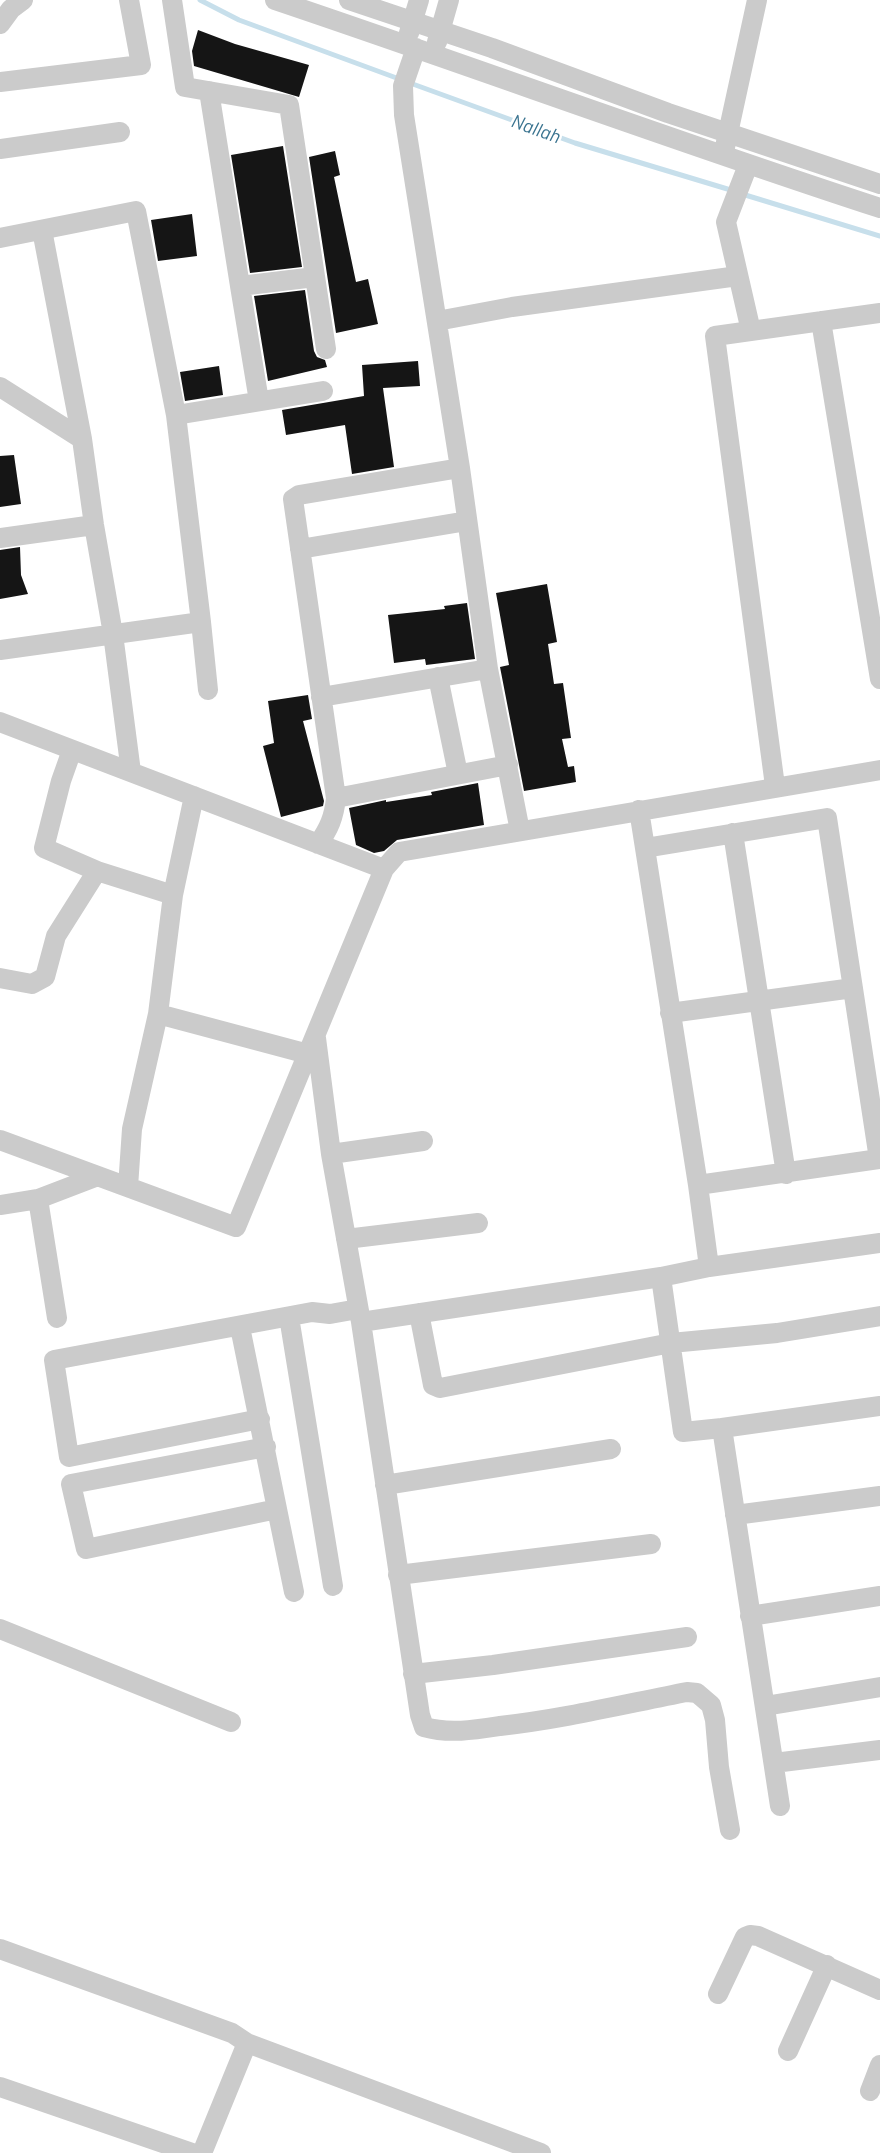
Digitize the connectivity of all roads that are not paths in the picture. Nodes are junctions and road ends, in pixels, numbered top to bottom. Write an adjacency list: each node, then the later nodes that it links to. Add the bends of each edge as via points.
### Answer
1 (23, 0): 10 (street)
2 (128, 0): 13 (street, via 141,65)
3 (172, 0): 14 (street, via 185,87)
4 (275, 0): 12 (street)
5 (349, 0): 9 (street)
6 (419, 0): 9 (street)
7 (449, 0): 11 (street)
8 (757, 0): 16 (street)
9 (413, 21): 11 (street); 12 (street)
10 (0, 24)
11 (440, 30): 12 (street); 16 (street)
12 (417, 51): 18 (street); 28 (street, via 403,86 404,115)
13 (0, 82)
14 (209, 91): 25 (street, via 289,105); 26 (street)
15 (120, 132): 17 (street)
16 (728, 133): 18 (street); 20 (street)
17 (0, 149)
18 (723, 156): 19 (street)
19 (748, 165): 21 (street); 24 (street, via 726,222)
20 (880, 184)
21 (880, 208)
22 (42, 230): 23 (street); 35 (street, via 136,211); 36 (street)
23 (0, 238)
24 (738, 276): 28 (street, via 512,307); 30 (street)
25 (315, 278): 26 (street); 31 (street)
26 (240, 286): 34 (street)
27 (880, 313): 29 (street)
28 (437, 321): 37 (street)
29 (821, 321): 30 (street); 47 (street)
30 (751, 331): 56 (street, via 715,336)
31 (326, 349)
32 (0, 387): 36 (street)
33 (324, 391): 34 (street)
34 (259, 401): 35 (street)
35 (176, 415): 42 (street)
36 (82, 439): 39 (street)
37 (460, 468): 38 (street); 41 (street, via 299,495 293,499)
38 (467, 521): 41 (street); 45 (street)
39 (94, 525): 40 (street); 43 (street)
40 (0, 538)
41 (300, 549): 49 (street)
42 (201, 622): 43 (street); 48 (street)
43 (113, 634): 44 (street); 54 (street)
44 (0, 650)
45 (488, 669): 46 (street); 52 (street)
46 (438, 677): 49 (street); 55 (street)
47 (880, 679)
48 (208, 690)
49 (322, 697): 58 (street)
50 (0, 722): 51 (street)
51 (72, 750): 54 (street); 65 (street, via 44,848)
52 (508, 765): 55 (street); 60 (street)
53 (880, 770): 56 (street)
54 (131, 772): 57 (street)
55 (458, 774): 58 (street)
56 (775, 786): 59 (street)
57 (194, 796): 62 (street); 66 (street)
58 (336, 798): 62 (street, via 333,819)
59 (639, 810): 60 (street); 63 (street)
60 (520, 831): 64 (street, via 399,852)
61 (733, 834): 63 (street); 68 (street, via 827,818); 69 (street)
62 (318, 844): 64 (street)
63 (645, 848): 70 (street)
64 (384, 869): 72 (street)
65 (97, 871): 66 (street); 67 (street, via 56,936 45,977 32,984)
66 (173, 895): 71 (street)
67 (0, 978)
68 (853, 988): 69 (street); 76 (street, via 879,1160)
69 (759, 1001): 70 (street); 76 (street)
70 (670, 1013): 78 (street)
71 (158, 1014): 72 (street); 79 (street, via 132,1129)
72 (312, 1045): 75 (street); 79 (street, via 236,1227)
73 (0, 1140): 77 (street)
74 (423, 1141): 75 (street)
75 (331, 1154): 83 (street)
76 (786, 1174): 78 (street)
77 (98, 1176): 79 (street); 80 (street)
78 (698, 1185): 85 (street)
79 (128, 1187)
80 (38, 1199): 81 (street); 91 (street)
81 (0, 1205)
82 (478, 1223): 83 (street)
83 (346, 1239): 87 (street)
84 (880, 1243): 85 (street)
85 (709, 1267): 86 (street)
86 (661, 1277): 88 (street); 93 (street)
87 (358, 1310): 88 (street); 90 (street, via 330,1314 312,1312); 101 (street)
88 (419, 1313): 93 (street, via 433,1384 440,1388)
89 (880, 1316): 93 (street, via 777,1333)
90 (289, 1317): 92 (street); 107 (street)
91 (56, 1318)
92 (240, 1326): 95 (street); 99 (street, via 54,1360)
93 (670, 1343): 96 (street, via 683,1432)
94 (880, 1406): 96 (street)
95 (260, 1419): 97 (street); 99 (street)
96 (722, 1428): 104 (street)
97 (266, 1447): 100 (street); 103 (street)
98 (611, 1449): 101 (street)
99 (68, 1457): 100 (street)
100 (71, 1484): 103 (street, via 86,1549)
101 (385, 1485): 106 (street)
102 (880, 1496): 104 (street)
103 (277, 1509): 108 (street)
104 (735, 1516): 110 (street)
105 (651, 1544): 106 (street)
106 (398, 1575): 113 (street)
107 (333, 1586)
108 (294, 1592)
109 (880, 1596): 110 (street)
110 (750, 1616): 115 (street)
111 (0, 1629): 116 (street)
112 (687, 1637): 113 (street)
113 (414, 1674): 120 (street, via 424,1727 438,1731 537,1722 687,1692 697,1693 711,1705 715,1720)
114 (880, 1687): 115 (street)
115 (765, 1706): 118 (street)
116 (231, 1722)
117 (880, 1750): 118 (street)
118 (774, 1763): 119 (street)
119 (780, 1806)
120 (730, 1830)
121 (0, 1949): 125 (street, via 232,2033)
122 (827, 1966): 123 (street); 124 (street, via 750,1935 745,1937); 126 (street)
123 (880, 1990)
124 (718, 1994)
125 (248, 2043): 131 (street); 132 (street)
126 (788, 2051)
127 (880, 2065): 129 (street)
128 (0, 2086): 130 (street)
129 (870, 2091)
130 (192, 2153)
131 (202, 2153)
132 (541, 2153)

